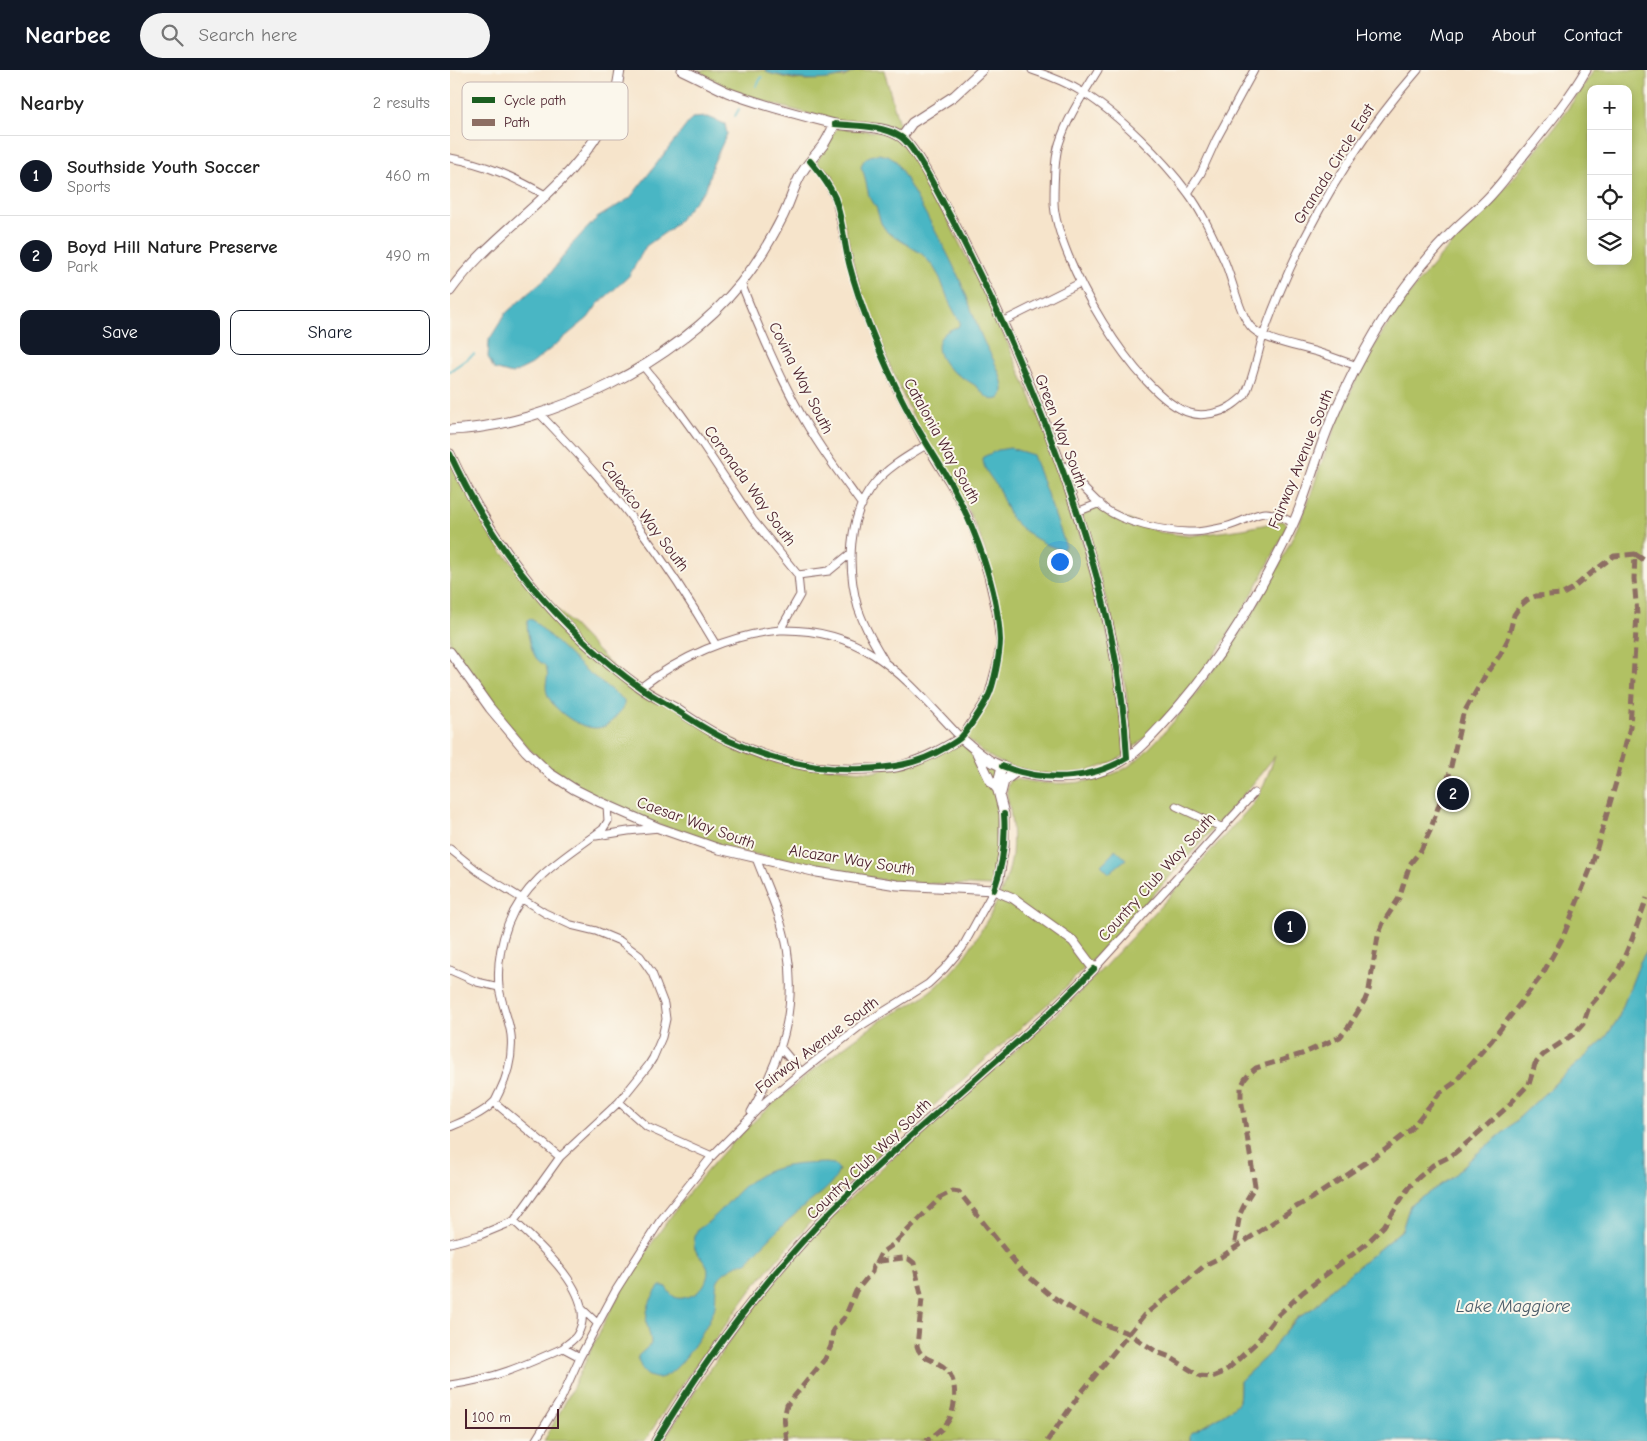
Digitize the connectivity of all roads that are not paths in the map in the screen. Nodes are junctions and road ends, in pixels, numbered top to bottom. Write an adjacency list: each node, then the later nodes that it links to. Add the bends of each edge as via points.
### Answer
1 (682, 70): 9 (street, via 767,106)
2 (982, 70): 10 (street, via 954,96 912,122)
3 (1032, 70): 8 (street)
4 (1098, 70): 8 (street, Granada Circle East)
5 (1254, 70): 14 (street)
6 (1418, 70): 20 (street, Granada Circle East, via 1390,102 1326,196 1295,257)
7 (1586, 70): 22 (street, Fairway Avenue South, via 1554,118 1490,196 1453,231 1402,294)
8 (1084, 93): 14 (street, via 1120,120); 17 (street, Granada Circle East, via 1058,145 1054,204 1057,228)
9 (835, 124): 10 (street, via 882,129); 13 (street)
10 (902, 137): 19 (street, Green Way South, via 942,201)
11 (594, 140): 15 (street)
12 (450, 158): 15 (street, via 497,170)
13 (810, 161): 16 (street, via 799,177 766,248); 25 (street, Catalonia Way South, via 836,200 861,304 897,390)
14 (1188, 193): 20 (street, via 1228,269 1245,319)
15 (547, 196): 18 (street, via 473,262)
16 (741, 283): 21 (street, via 692,332); 29 (street, Covina Way South, via 798,410)
17 (1080, 283): 19 (street); 20 (street, Granada Circle East, via 1144,379 1162,397 1191,414 1214,413 1230,407 1245,395)
18 (450, 291)
19 (1002, 322): 27 (street, Green Way South)
20 (1263, 336): 22 (street)
21 (643, 366): 23 (street, via 576,400); 33 (street, Coronada Way South, via 754,520)
22 (1356, 366): 31 (street, Fairway Avenue South, via 1329,424)
23 (539, 413): 24 (street, via 494,425); 35 (street, Calexico Way South, via 590,467 636,524 684,592)
24 (450, 430)
25 (926, 445): 29 (street, via 886,472 867,493); 39 (street, Catalonia Way South, via 968,516 996,611 1000,643 988,697)
26 (450, 454): 38 (street, via 483,518 542,598 576,634)
27 (1061, 462): 28 (street, Green Way South); 30 (street, Green Way South)
28 (1100, 503): 30 (street, Green Way South); 31 (street, Green Way South, via 1129,520 1189,532 1226,526 1267,512)
29 (862, 506): 32 (street)
30 (1077, 512): 41 (street, Green Way South, via 1108,616 1122,690)
31 (1293, 523): 41 (street, Fairway Avenue South, via 1241,621 1212,663 1180,706)
32 (851, 553): 33 (street, via 829,571); 37 (street, via 858,609)
33 (798, 575): 34 (street, via 800,595)
34 (780, 630): 35 (street, via 747,635); 37 (street, via 823,632 844,639)
35 (716, 645): 38 (street, via 660,672)
36 (450, 652): 46 (street, Caesar Way South, via 526,751 574,789)
37 (885, 662): 39 (street)
38 (640, 688): 39 (street, via 729,741 812,768 848,770 906,765)
39 (961, 738): 40 (street, Fairway Avenue South)
40 (976, 750): 42 (street, Fairway Avenue South); 44 (street)
41 (1127, 758): 43 (street, Fairway Avenue South, via 1115,766 1078,776 1059,778)
42 (1002, 766): 43 (street, Fairway Avenue South); 44 (street, Fairway Avenue South, via 997,782)
43 (1016, 772): 44 (street, via 1004,781)
44 (999, 793): 53 (street, Fairway Avenue South, via 1005,828)
45 (1254, 793): 49 (street, Country Club Way South)
46 (607, 805): 48 (street, Caesar Way South); 50 (street, via 608,821)
47 (1176, 806): 49 (street)
48 (659, 828): 50 (street); 52 (street, Caesar Way South)
49 (1223, 828): 55 (street, Country Club Way South)
50 (593, 837): 54 (street, via 543,873)
51 (450, 849): 54 (street)
52 (756, 858): 53 (street, Alcazar Way South, via 897,885); 58 (street, Caesar Way South, via 781,926 788,956 790,1002 788,1026)
53 (994, 890): 55 (street, Alcazar Way South, via 1012,898 1073,941); 59 (street, Fairway Avenue South, via 962,948 944,969 928,984 860,1027)
54 (521, 898): 57 (street, via 503,939 499,962); 61 (street, via 558,920 620,941 640,956 652,974 664,1004 666,1018 662,1037 654,1058)
55 (1094, 969): 74 (street, Country Club Way South, via 1044,1018 911,1135 789,1257 726,1334)
56 (450, 970): 57 (street)
57 (500, 987): 60 (street, via 511,1034 512,1055 506,1078)
58 (781, 1048): 59 (street); 62 (street, Caesar Way South)
59 (802, 1072): 62 (street, Fairway Avenue South)
60 (494, 1102): 63 (street); 65 (street)
61 (619, 1102): 64 (street, via 647,1127); 65 (street)
62 (747, 1119): 64 (street, Fairway Avenue South)
63 (450, 1127)
64 (712, 1156): 69 (street, Fairway Avenue South, via 660,1221)
65 (560, 1157): 66 (street)
66 (514, 1221): 67 (street); 68 (street, via 562,1269 580,1300)
67 (450, 1243)
68 (581, 1308): 69 (street); 70 (street, via 582,1320 577,1335)
69 (598, 1324): 71 (street, Fairway Avenue South)
70 (563, 1348): 71 (street); 72 (street, via 499,1376)
71 (580, 1357): 73 (street, Fairway Avenue South, via 561,1399)
72 (450, 1385)
73 (535, 1441)
74 (656, 1441)

